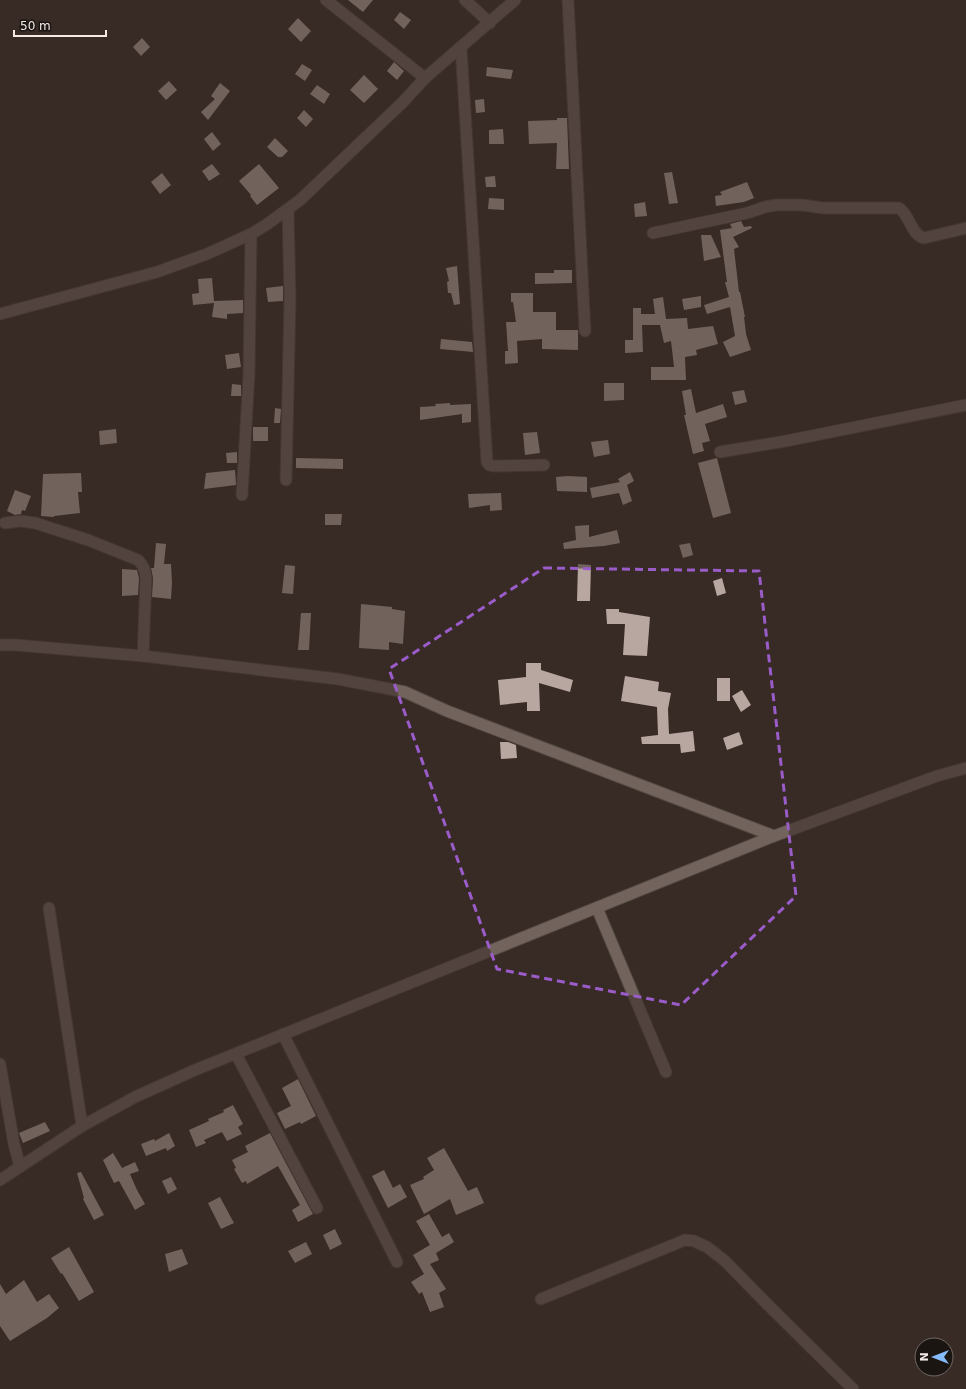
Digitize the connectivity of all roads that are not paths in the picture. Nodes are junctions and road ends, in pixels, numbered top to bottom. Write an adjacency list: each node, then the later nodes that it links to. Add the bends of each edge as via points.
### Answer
1 (326, 0): 7 (street)
2 (465, 0): 5 (street)
3 (515, 0): 5 (street)
4 (568, 0): 13 (street)
5 (490, 23): 6 (street)
6 (461, 48): 7 (street); 16 (street, via 487,462 494,466)
7 (425, 78): 8 (street, via 403,102)
8 (288, 209): 11 (street); 17 (street, via 290,299)
9 (966, 228): 10 (street, via 924,238 917,234 900,208 776,206)
10 (653, 233)
11 (251, 234): 12 (street, via 207,254 157,272); 18 (street, via 249,374)
12 (0, 314)
13 (585, 331)
14 (966, 405): 15 (street)
15 (720, 452)
16 (544, 465)
17 (286, 480)
18 (242, 495)
19 (5, 523): 21 (street, via 35,523 138,560 146,572)
20 (0, 645): 21 (street)
21 (143, 656): 23 (street, via 338,679 405,692 447,711)
22 (966, 769): 23 (street, via 937,776)
23 (774, 836): 25 (street)
24 (49, 908): 30 (street)
25 (597, 908): 26 (street); 29 (street)
26 (283, 1034): 27 (street); 34 (street)
27 (236, 1054): 30 (street, via 135,1097); 33 (street)
28 (0, 1064): 31 (street)
29 (666, 1072)
30 (82, 1126): 31 (street)
31 (20, 1167): 32 (street)
32 (0, 1180)
33 (317, 1208)
34 (397, 1262)
35 (541, 1299): 36 (street, via 685,1240 694,1241 707,1246 725,1261)
36 (853, 1389)

